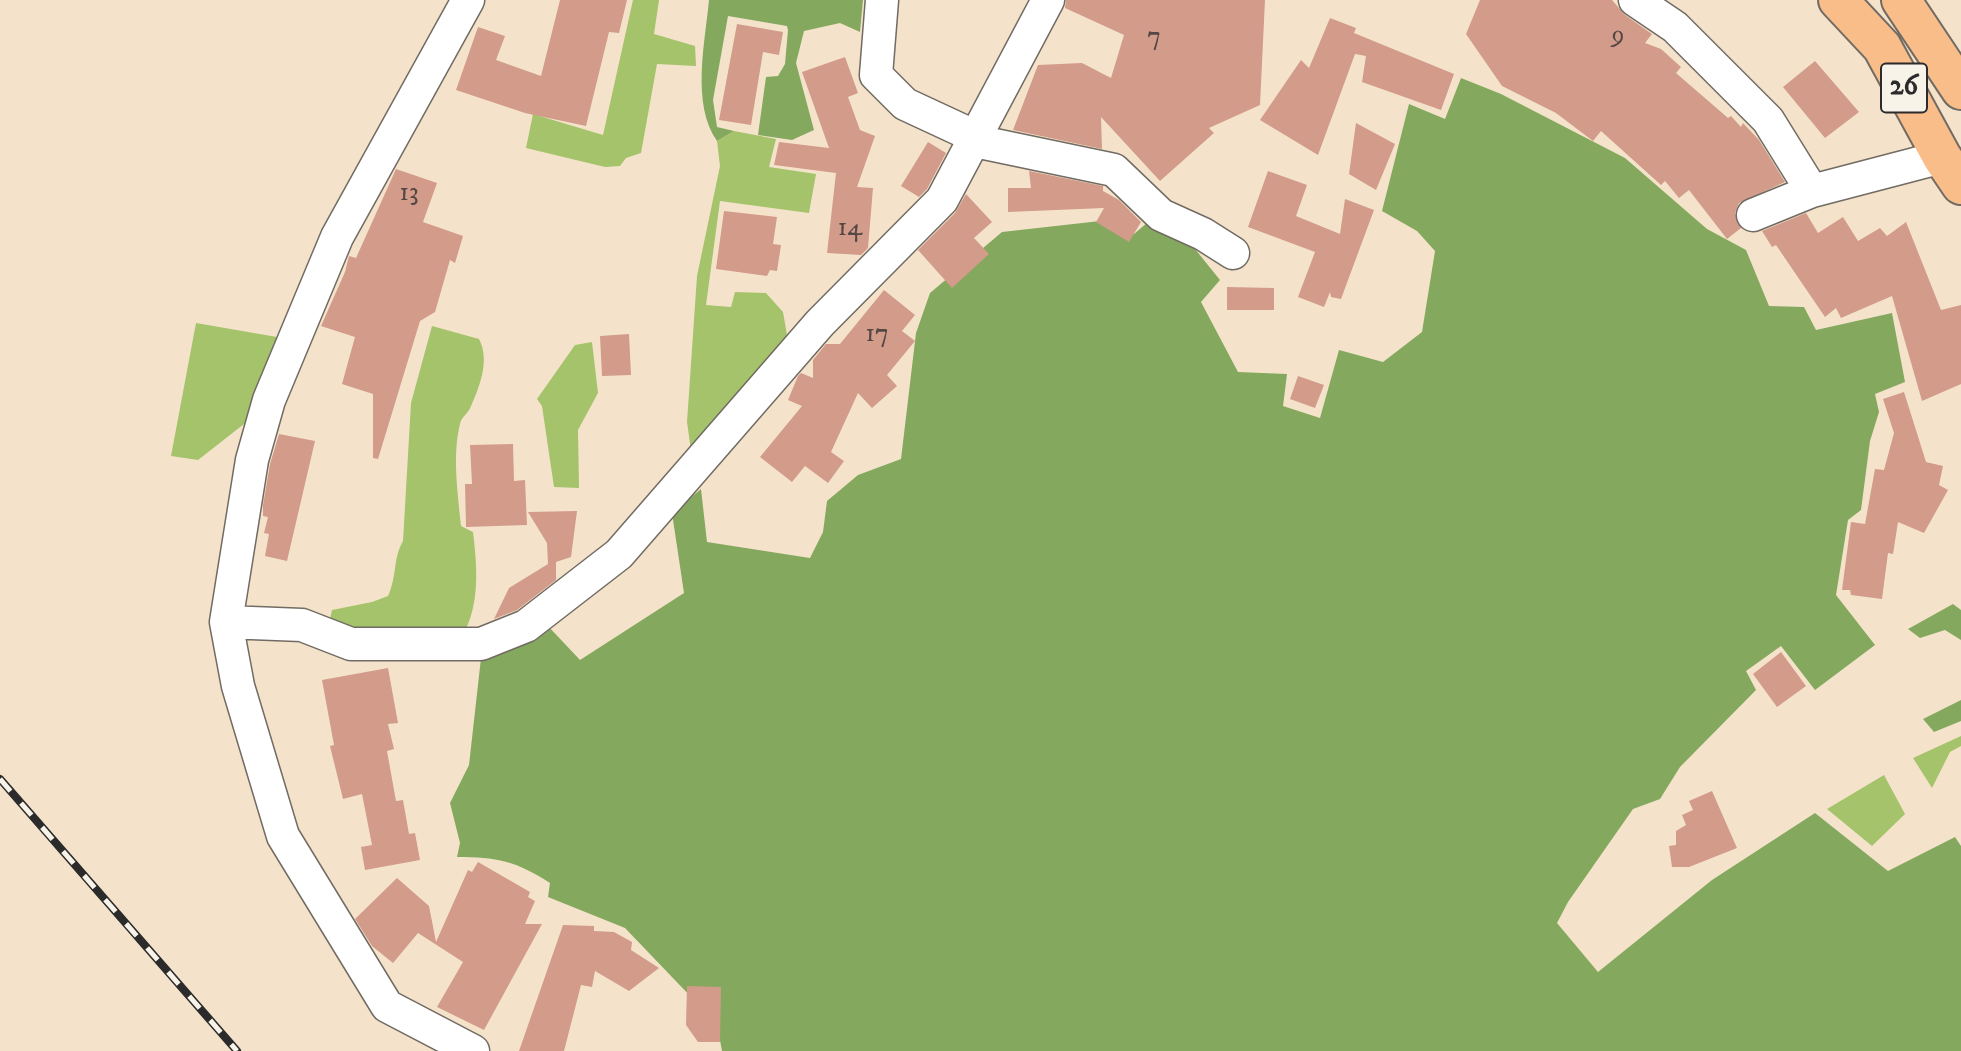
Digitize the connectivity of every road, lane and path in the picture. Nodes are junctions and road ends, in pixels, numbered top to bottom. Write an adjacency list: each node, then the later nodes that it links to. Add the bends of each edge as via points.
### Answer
1 (468, 0): 13 (street, via 337,237 269,400 252,460)
2 (882, 0): 8 (street, via 876,75 905,104)
3 (1048, 0): 8 (street)
4 (1635, 0): 10 (street, via 1675,27 1768,120)
5 (1838, 0): 9 (main road, 26, via 1882,47)
6 (1901, 0): 7 (main road, 26)
7 (1961, 90)
8 (975, 141): 12 (street, via 1114,170 1161,215); 13 (street, via 942,200 820,323 619,554 526,626 481,644 351,644 302,625)
9 (1952, 171): 10 (street)
10 (1812, 191): 11 (street)
11 (1753, 215)
12 (1233, 253)
13 (226, 622): 14 (street, via 238,686 283,835 387,1006)
14 (473, 1051)

